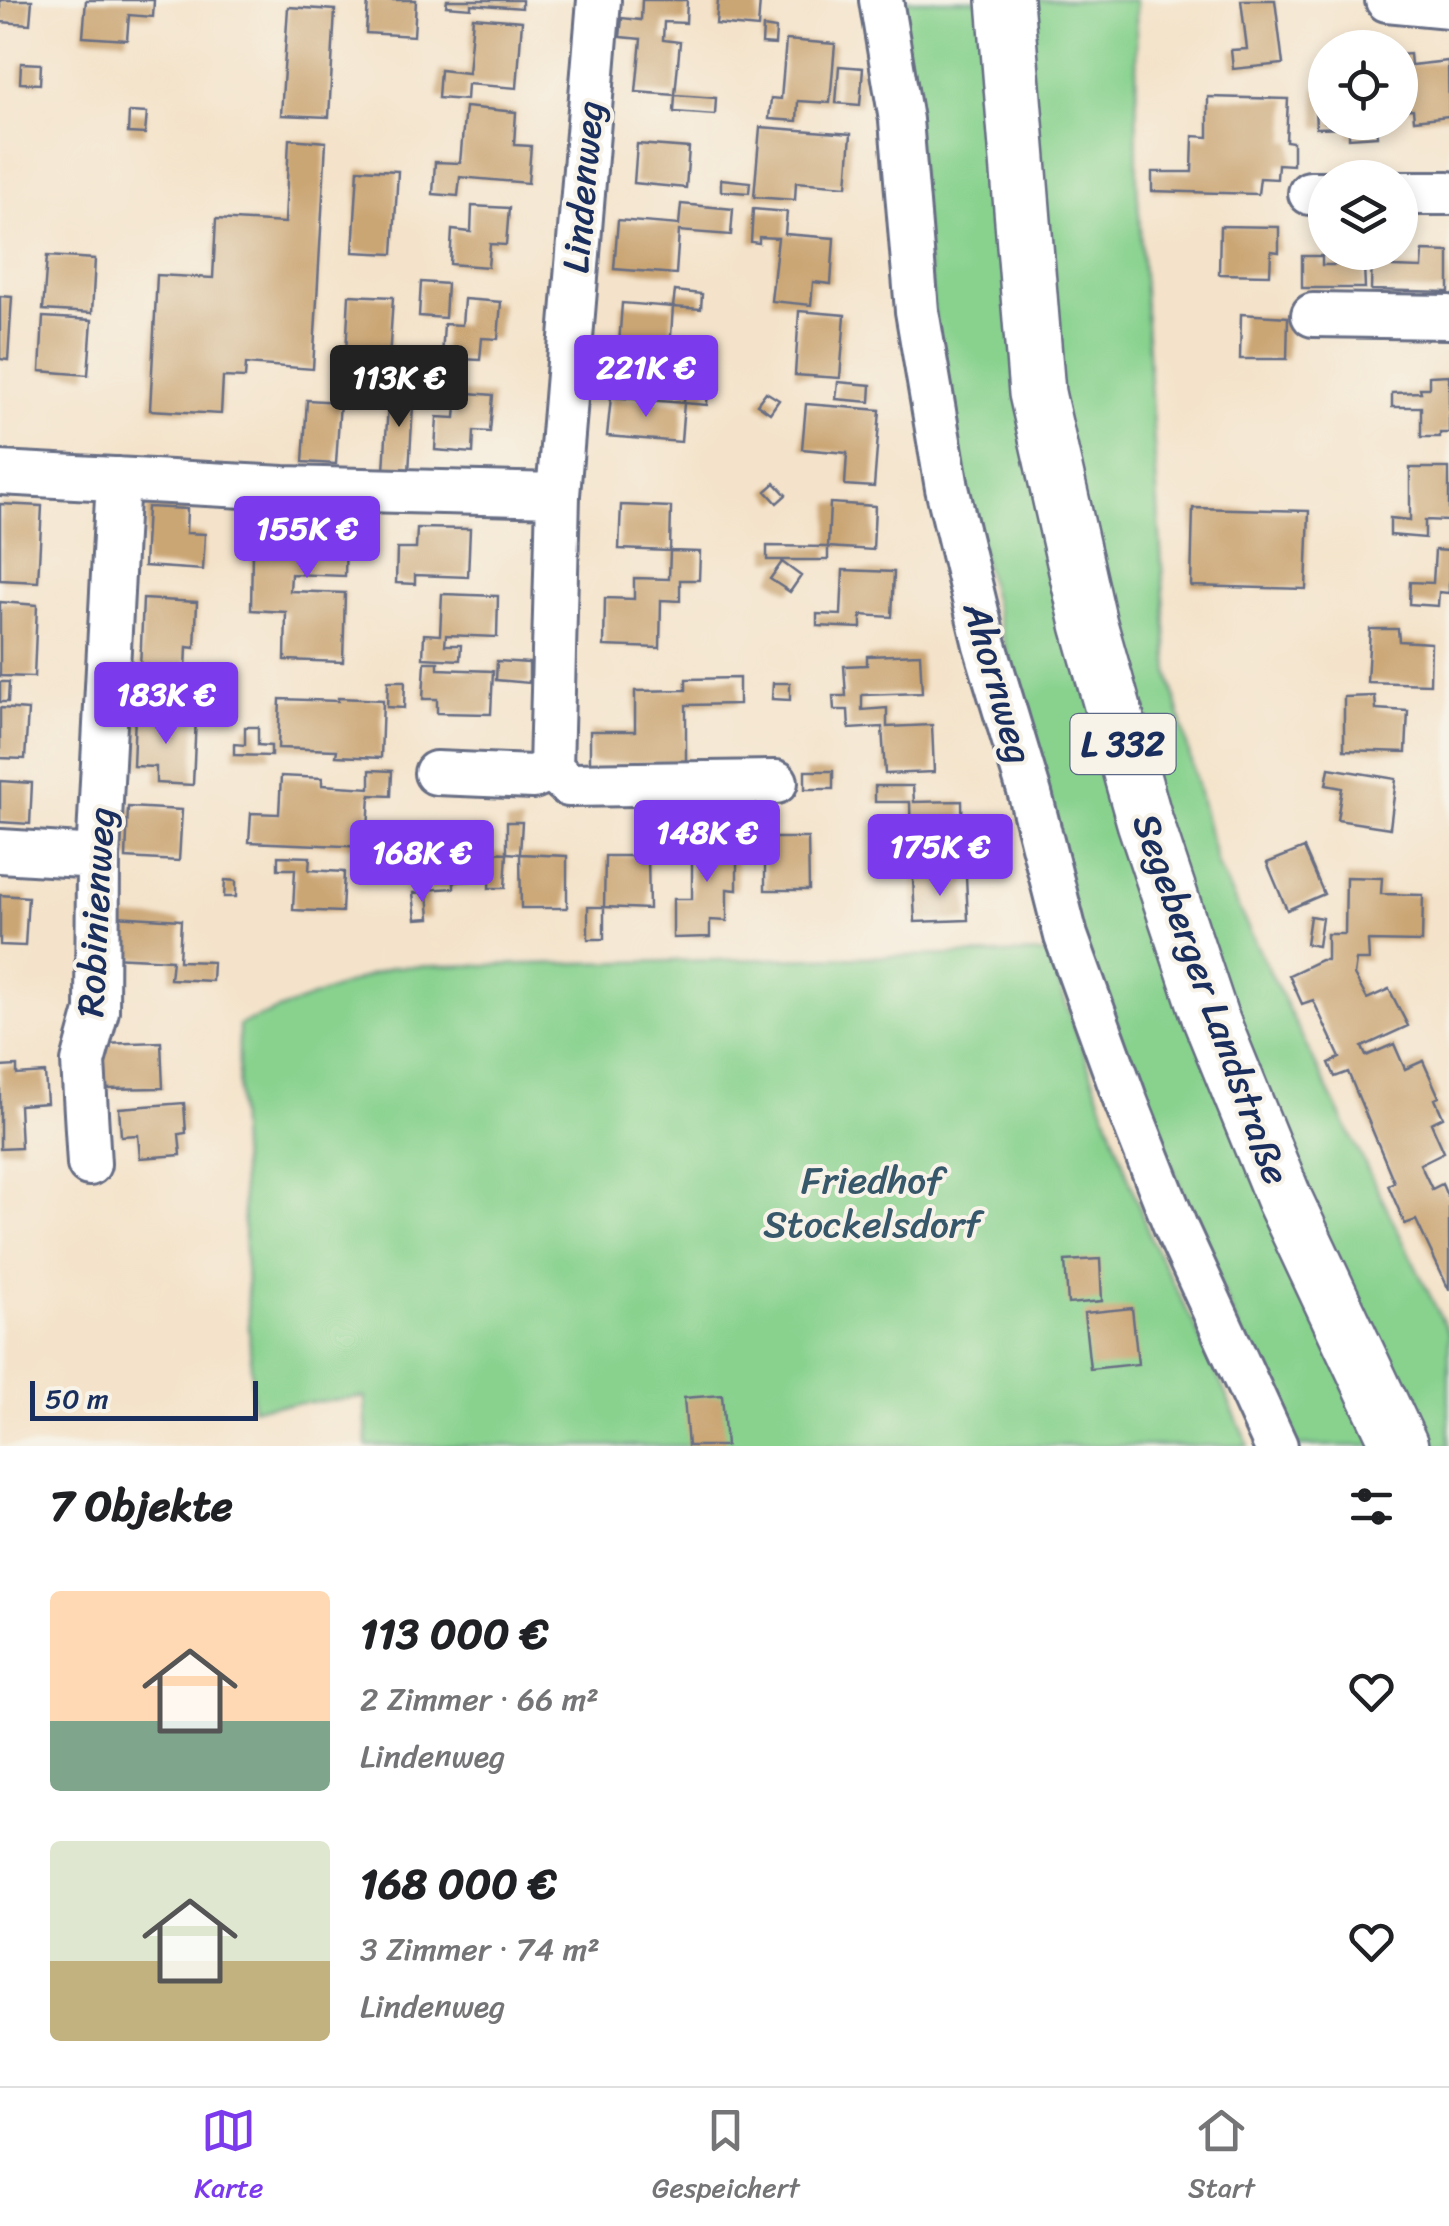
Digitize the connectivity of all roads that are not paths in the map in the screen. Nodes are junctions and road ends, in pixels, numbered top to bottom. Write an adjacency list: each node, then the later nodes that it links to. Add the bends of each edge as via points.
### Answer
1 (599, 0): 12 (street, Lindenweg)
2 (881, 0): 19 (street, Ahornweg, via 901,120 917,310 948,488 985,644 1066,936 1125,1099)
3 (1005, 0): 20 (main road, Segeberger Landstraße / L 332, via 1037,393 1089,624 1210,1017 1284,1200)
4 (1387, 0): 5 (street)
5 (1449, 6)
6 (1418, 193): 7 (street)
7 (1449, 194)
8 (1313, 316): 9 (street)
9 (1449, 317)
10 (0, 473): 11 (street)
11 (118, 479): 12 (street); 17 (street, Robinienweg)
12 (558, 494): 13 (street, Lindenweg)
13 (550, 769): 14 (street, via 533,777); 15 (street, via 568,785)
14 (436, 773)
15 (776, 782)
16 (0, 851): 17 (street)
17 (98, 857): 18 (street, Robinienweg, via 96,1011 83,1062)
18 (88, 1164)
19 (1276, 1446)
20 (1400, 1446)

